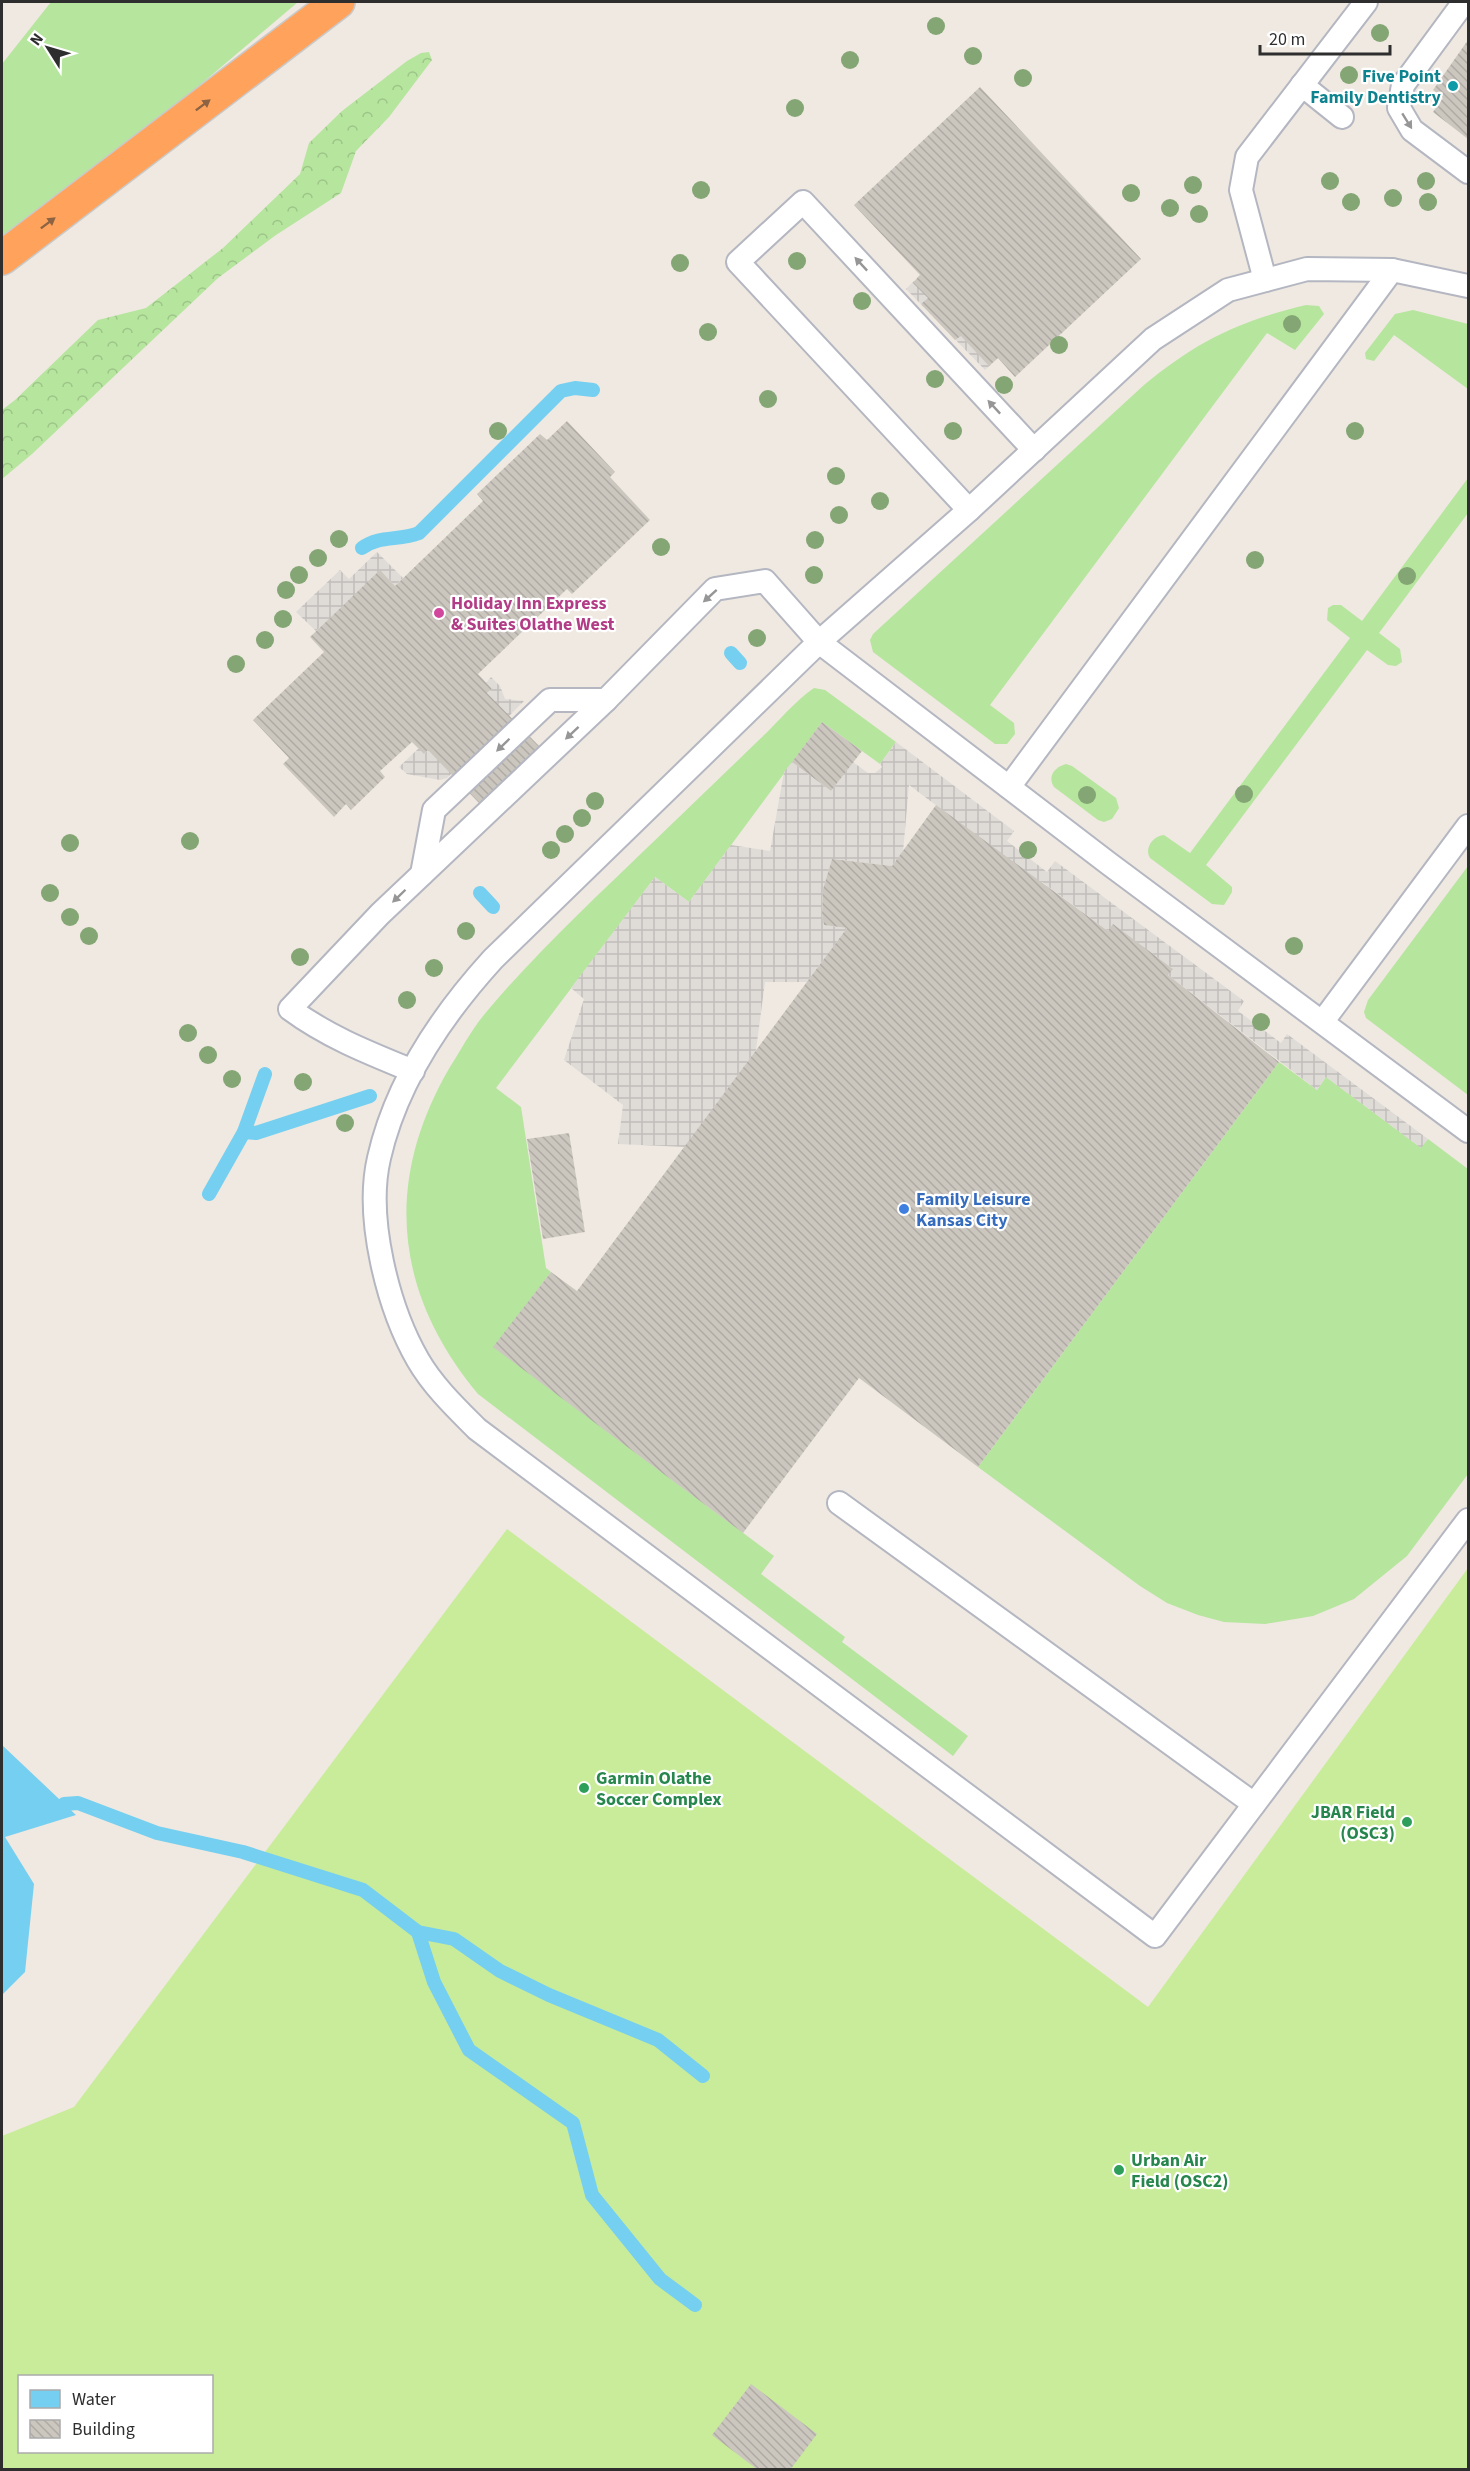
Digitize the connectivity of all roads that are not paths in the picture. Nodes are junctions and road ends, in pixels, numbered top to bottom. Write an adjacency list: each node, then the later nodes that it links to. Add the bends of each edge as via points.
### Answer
1 (338, 2): 7 (highway, one-way to 1)
2 (1366, 2): 4 (lane)
3 (1464, 2): 6 (lane, one-way to 6, via 1403,85 1399,108 1412,130)
4 (1302, 85): 5 (lane); 9 (lane, via 1247,157 1241,190)
5 (1342, 117)
6 (1468, 172)
7 (2, 258)
8 (1392, 270): 9 (lane, via 1307,269); 10 (lane); 15 (lane)
9 (1265, 280): 11 (lane, via 1228,290 1153,339)
10 (1468, 286)
11 (1034, 450): 12 (lane); 12 (lane, one-way to 12, via 803,202 738,262)
12 (969, 510): 13 (lane)
13 (819, 642): 14 (lane, one-way to 14, via 765,581 715,589); 15 (lane); 19 (lane, via 493,959 458,998)
14 (606, 700): 17 (lane, one-way to 17); 17 (lane, one-way to 17, via 550,700 434,810)
15 (1009, 787): 18 (lane)
16 (1468, 826): 18 (lane)
17 (423, 874): 19 (lane, one-way to 19, via 290,1009 344,1043)
18 (1323, 1022): 20 (lane)
19 (413, 1071): 23 (lane, via 379,1159 376,1216 384,1272 418,1361 477,1429 1155,1936)
20 (1468, 1131)
21 (839, 1503): 23 (lane)
22 (1468, 1520): 23 (lane)
23 (1254, 1804)

